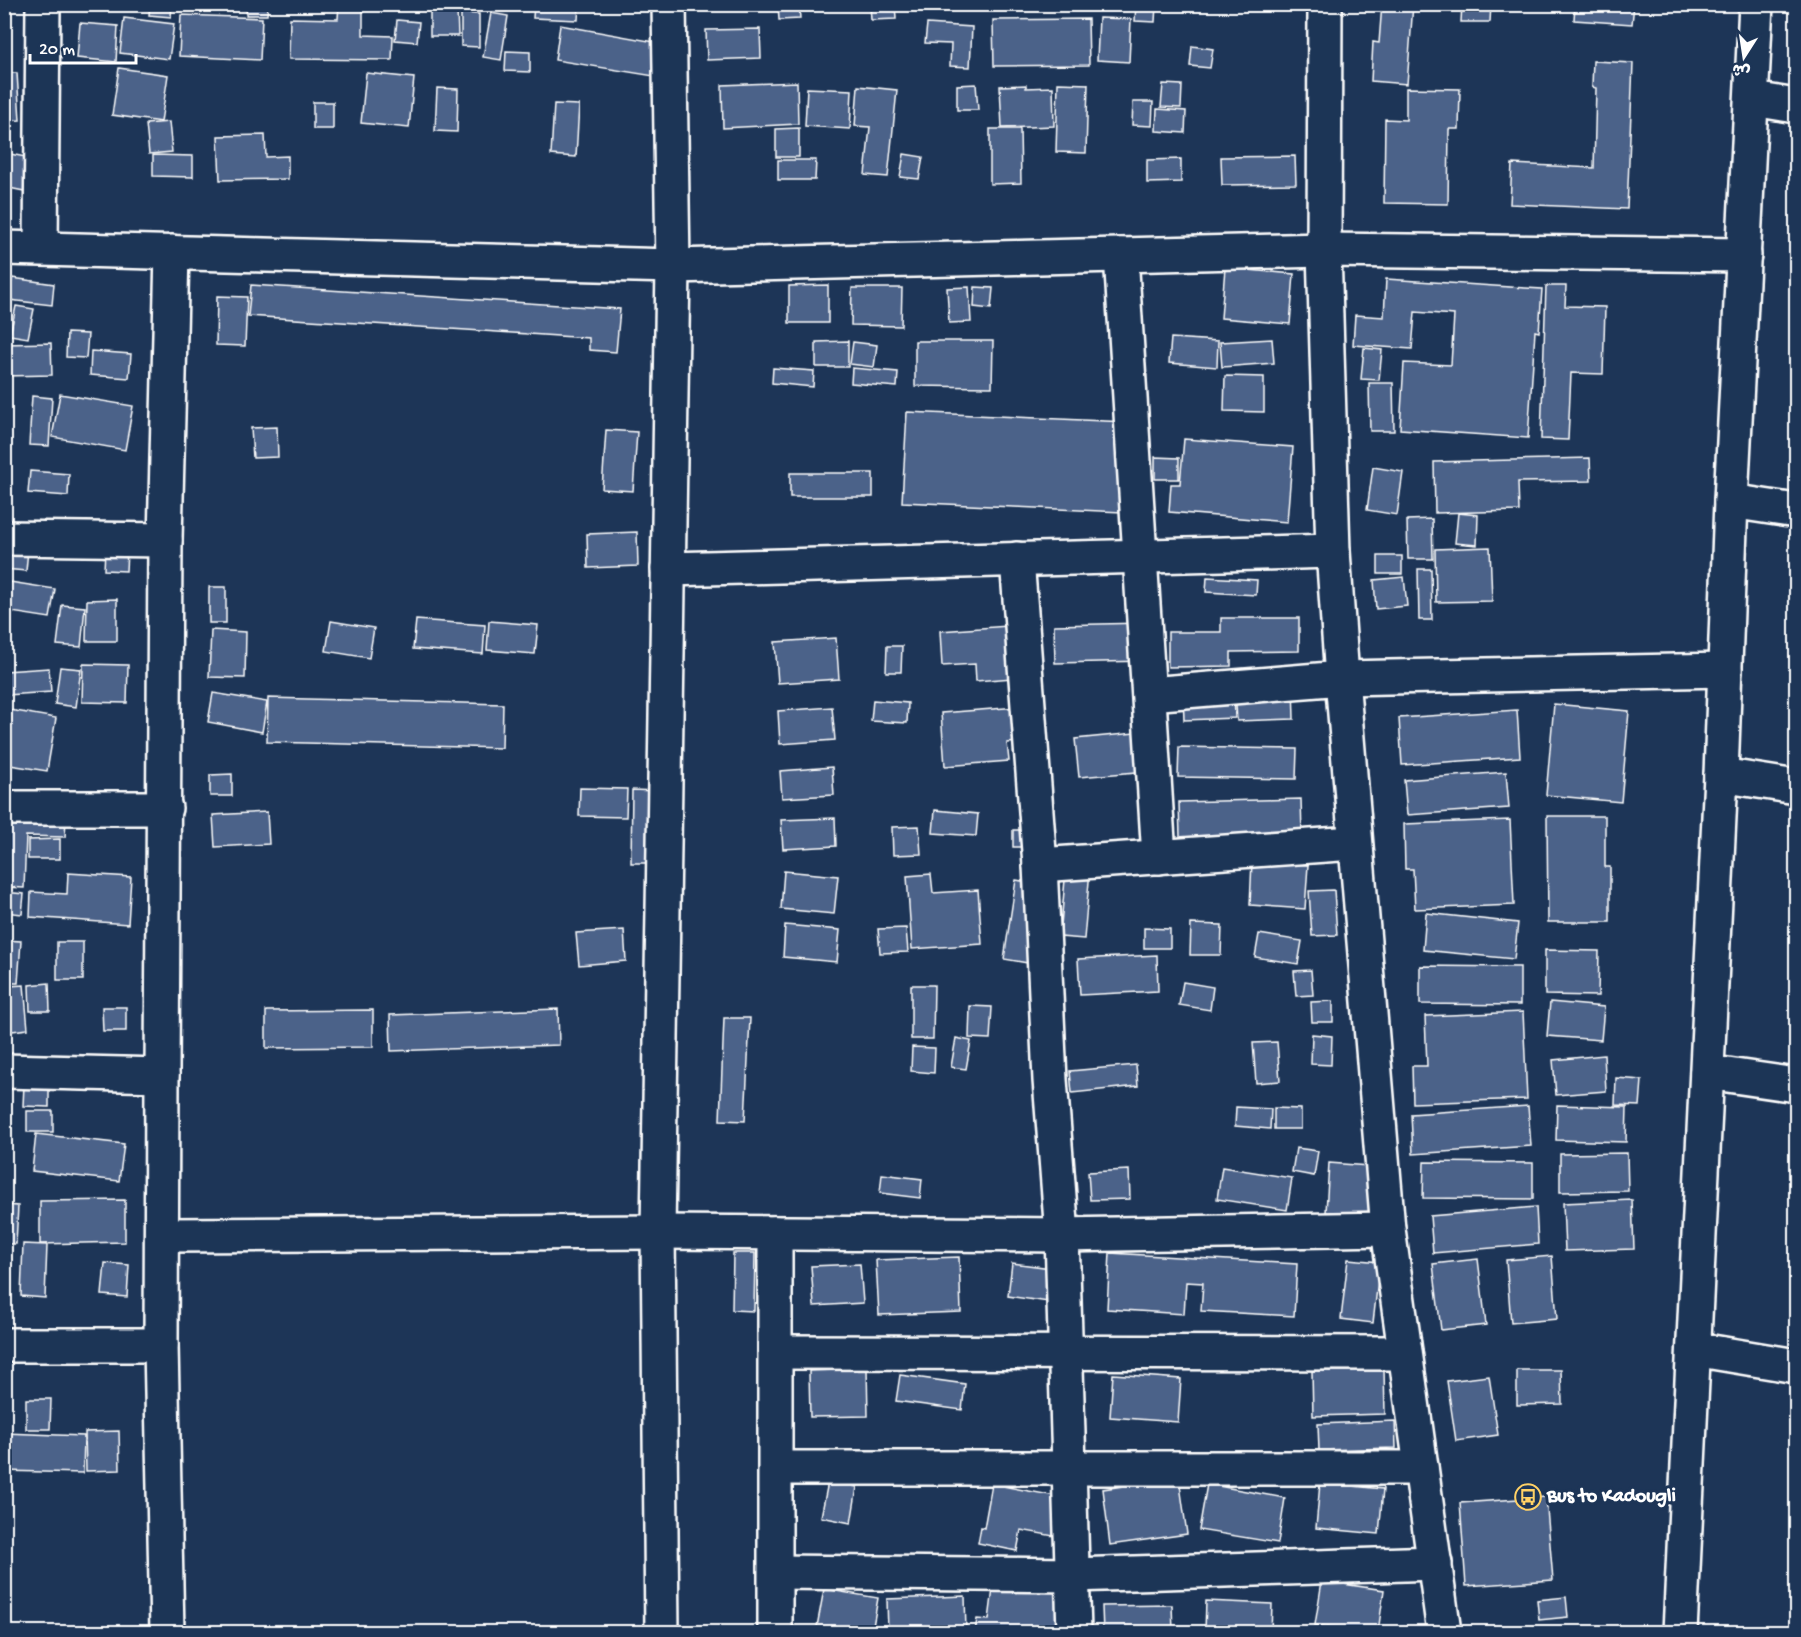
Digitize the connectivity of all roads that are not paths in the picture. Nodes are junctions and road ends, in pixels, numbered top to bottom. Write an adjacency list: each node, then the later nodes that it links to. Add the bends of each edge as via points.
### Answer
1 (43, 4): 8 (street)
2 (669, 4): 13 (street)
3 (1325, 4): 9 (street)
4 (1756, 4): 5 (street)
5 (1753, 99): 6 (street); 12 (street)
6 (1797, 106)
7 (4, 248): 8 (street)
8 (41, 248): 10 (street)
9 (1324, 250): 11 (street); 12 (street); 18 (street)
10 (172, 252): 13 (street); 17 (street)
11 (1121, 255): 13 (street); 19 (street)
12 (1744, 255): 14 (street)
13 (673, 266): 21 (street)
14 (1731, 501): 15 (street); 22 (street)
15 (1797, 511)
16 (4, 538): 17 (street)
17 (165, 540): 28 (street)
18 (1333, 551): 19 (street); 23 (street)
19 (1140, 556): 20 (street); 24 (street)
20 (1017, 559): 21 (street); 31 (street)
21 (668, 569): 37 (street)
22 (1725, 670): 23 (street); 25 (street)
23 (1341, 678): 24 (street); 29 (street)
24 (1149, 694): 30 (street)
25 (1721, 775): 26 (street); 33 (street)
26 (1797, 787)
27 (4, 808): 28 (street)
28 (165, 808): 34 (street)
29 (1354, 843): 30 (street); 36 (street)
30 (1159, 857): 31 (street)
31 (1040, 866): 40 (street)
32 (4, 1071): 34 (street)
33 (1707, 1072): 35 (street); 43 (street)
34 (162, 1075): 39 (street)
35 (1797, 1084)
36 (1388, 1229): 40 (street); 46 (street)
37 (658, 1232): 38 (street); 39 (street); 55 (street)
38 (775, 1233): 40 (street); 44 (street)
39 (163, 1235): 42 (street)
40 (1062, 1235): 45 (street)
41 (4, 1345): 42 (street)
42 (161, 1345): 54 (street)
43 (1694, 1349): 47 (street); 59 (street)
44 (776, 1352): 45 (street); 48 (street)
45 (1067, 1352): 46 (street); 49 (street)
46 (1405, 1353): 50 (street)
47 (1797, 1366)
48 (776, 1468): 49 (street); 52 (street)
49 (1070, 1468): 50 (street); 53 (street)
50 (1421, 1468): 51 (street)
51 (1435, 1563): 53 (street); 58 (street)
52 (776, 1572): 53 (street); 56 (street)
53 (1073, 1575): 57 (street)
54 (167, 1632)
55 (662, 1632)
56 (775, 1632)
57 (1074, 1632)
58 (1444, 1632)
59 (1680, 1632)

